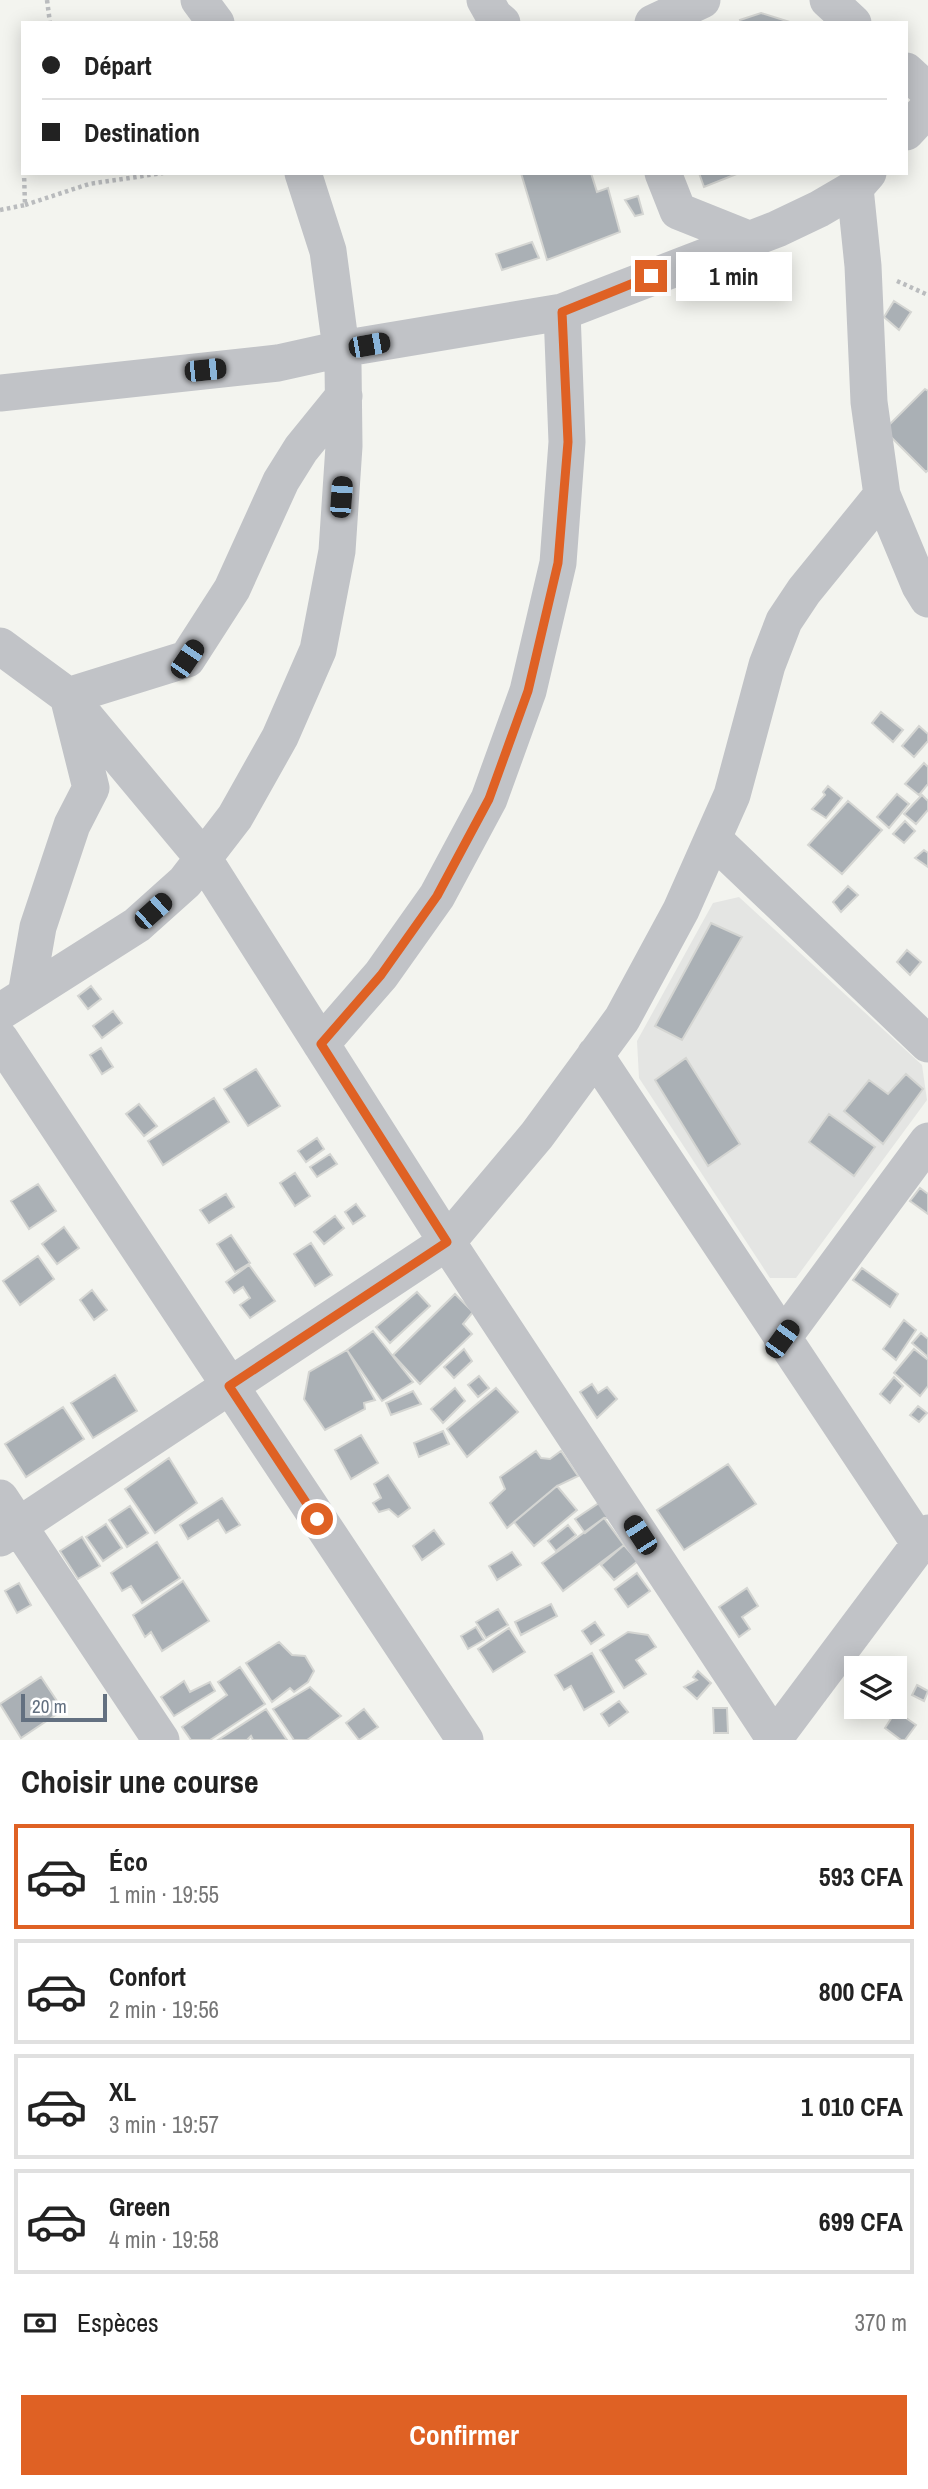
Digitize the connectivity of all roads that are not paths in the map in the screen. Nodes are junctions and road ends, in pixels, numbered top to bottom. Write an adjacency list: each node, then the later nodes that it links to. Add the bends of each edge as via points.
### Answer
1 (200, 0): 5 (street)
2 (485, 0): 6 (street)
3 (702, 0): 7 (street)
4 (828, 0): 8 (street)
5 (215, 21)
6 (500, 21)
7 (657, 21)
8 (851, 21)
9 (908, 73): 10 (street)
10 (928, 91)
11 (928, 108): 12 (street)
12 (908, 130)
13 (664, 175): 16 (street, via 678,211)
14 (311, 176): 18 (street, via 328,251)
15 (862, 180): 16 (street, via 818,209); 21 (street, via 869,402)
16 (748, 239): 17 (street)
17 (562, 312): 18 (street); 29 (street, via 568,442 558,563 528,691 489,799 437,896 381,975)
18 (341, 349): 19 (street, via 278,363); 20 (street)
19 (0, 393)
20 (344, 396): 24 (street, via 281,481 232,589 187,659); 26 (street, via 337,551 318,650 280,737 234,817)
21 (882, 495): 22 (street); 25 (street, via 784,621 732,795)
22 (928, 599)
23 (0, 646): 24 (street)
24 (68, 696): 26 (street); 27 (street, via 92,788 72,825)
25 (713, 839): 30 (street); 31 (street, via 622,1019)
26 (203, 858): 27 (street, via 185,882 137,925); 29 (street)
27 (13, 1003)
28 (0, 1039): 35 (street)
29 (321, 1044): 33 (street)
30 (928, 1044)
31 (595, 1055): 33 (street, via 537,1135); 34 (street)
32 (928, 1141): 34 (street)
33 (447, 1242): 35 (street); 38 (street)
34 (782, 1339): 37 (street)
35 (229, 1386): 36 (street); 40 (street)
36 (6, 1520): 39 (street)
37 (924, 1538): 38 (street)
38 (774, 1739)
39 (161, 1740)
40 (465, 1740)

